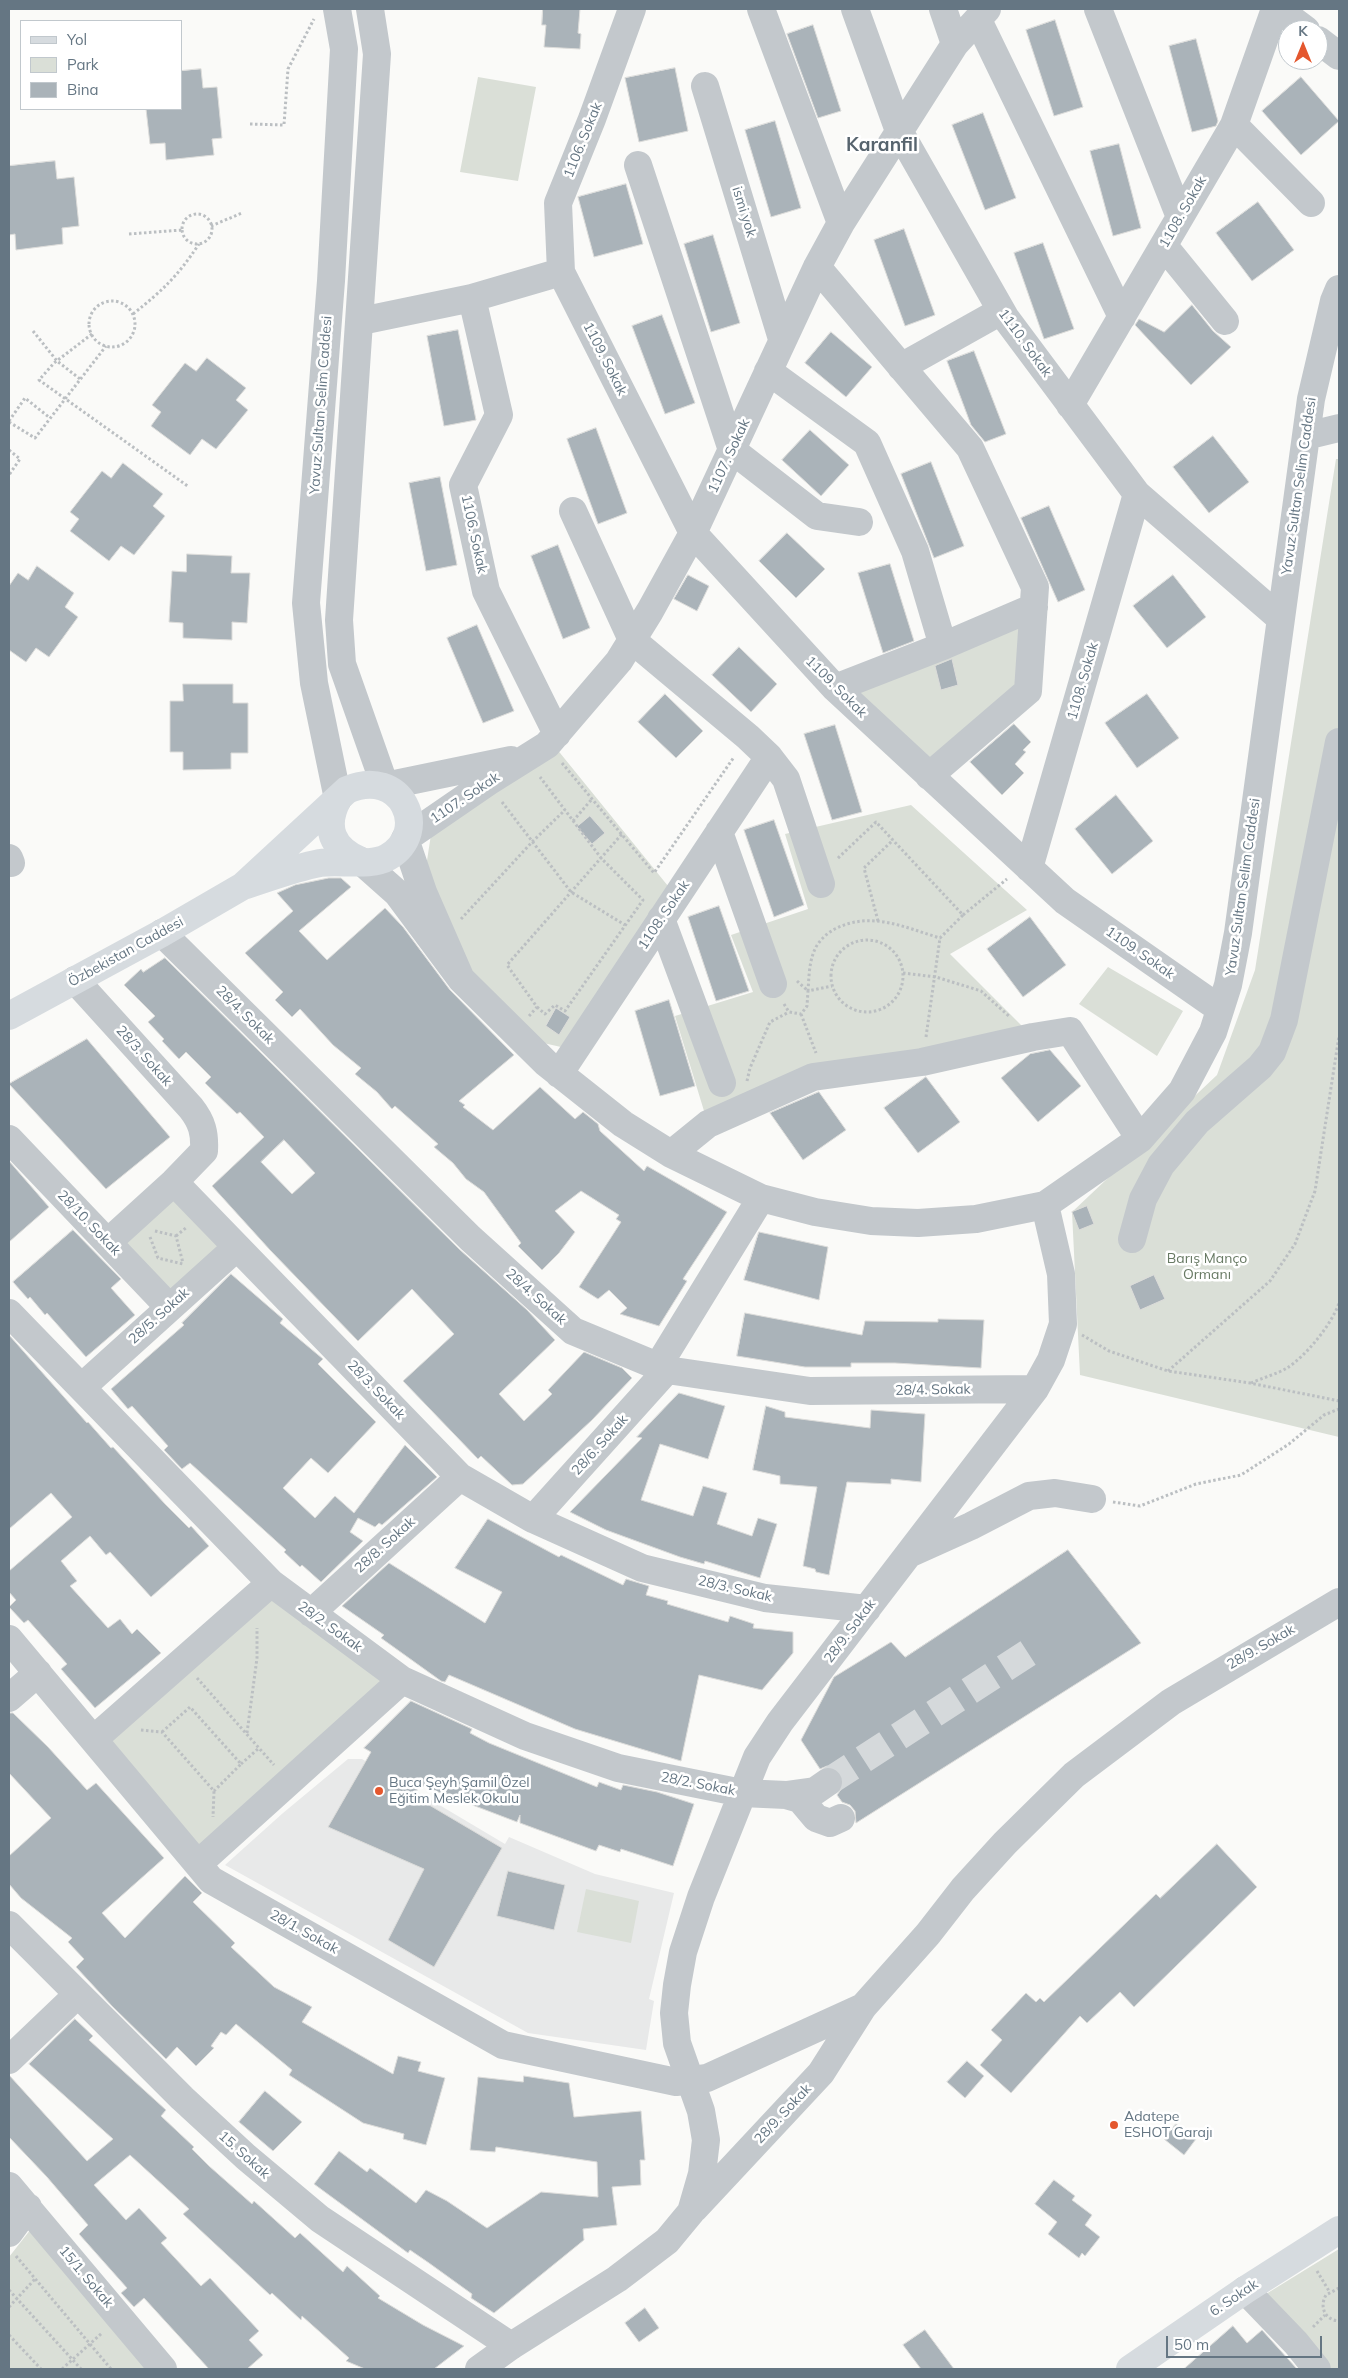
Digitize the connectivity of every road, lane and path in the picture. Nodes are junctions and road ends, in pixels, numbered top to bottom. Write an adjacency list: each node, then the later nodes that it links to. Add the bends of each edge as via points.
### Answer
1 (370, 9): 35 (street, via 377,54)
2 (632, 9): 29 (street, 1106. Sokak, via 558,204)
3 (762, 9): 22 (street)
4 (854, 9): 17 (street, 1110. Sokak)
5 (943, 9): 11 (street)
6 (1098, 9): 21 (street)
7 (1276, 9): 10 (street); 16 (street, 1108. Sokak)
8 (326, 13): 15 (path, via 288,69 284,125); 71 (street, Yavuz Sultan Selim Caddesi, via 344,49 331,281 306,603 314,683)
9 (982, 14): 11 (street, 1107. Sokak); 34 (street)
10 (1292, 20)
11 (954, 44): 17 (street, 1107. Sokak)
12 (1328, 48): 13 (street)
13 (1339, 56)
14 (705, 86): 39 (street, ismi yok)
15 (250, 124)
16 (1234, 125): 19 (street); 21 (street, 1108. Sokak)
17 (899, 130): 22 (street, 1107. Sokak); 32 (street, 1110. Sokak)
18 (638, 166): 52 (street)
19 (1311, 203)
20 (242, 213): 23 (path)
21 (1180, 217): 27 (street, 1108. Sokak)
22 (841, 223): 28 (street, 1107. Sokak)
23 (212, 226): 24 (path, via 207,218 198,214 185,220); 26 (path, via 210,236)
24 (182, 230): 25 (path); 26 (path, via 185,239)
25 (129, 234)
26 (199, 244): 33 (path, via 174,279)
27 (1164, 246): 34 (street, 1108. Sokak); 36 (street)
28 (817, 267): 39 (street, 1107. Sokak); 42 (street)
29 (561, 272): 31 (street); 58 (street, 1109. Sokak)
30 (1339, 288): 50 (street, Yavuz Sultan Selim Caddesi, via 1311,399)
31 (472, 298): 35 (street); 66 (street, 1106. Sokak, via 499,415 464,485 486,591)
32 (1001, 311): 42 (street); 46 (street, 1110. Sokak)
33 (133, 314): 38 (path, via 116,302 102,304 92,314); 40 (path, via 135,324 130,339 117,347)
34 (1122, 316): 46 (street, 1108. Sokak)
35 (361, 321): 70 (street, via 339,620 342,664)
36 (1225, 321)
37 (33, 331): 41 (path)
38 (92, 334): 40 (path); 41 (path)
39 (782, 339): 43 (street, 1107. Sokak)
40 (106, 346): 44 (path)
41 (57, 361): 44 (path); 45 (path, via 39,380)
42 (902, 367): 59 (street, via 970,448 1035,587)
43 (768, 371): 52 (street, 1107. Sokak); 62 (street, via 868,443 915,551)
44 (80, 379): 45 (path)
45 (65, 399): 47 (path); 54 (path)
46 (1070, 405): 55 (street, 1110. Sokak)
47 (50, 418): 48 (path, via 35,438); 48 (path, via 25,398)
48 (9, 422)
49 (1339, 428): 50 (street)
50 (1306, 436): 60 (street, Yavuz Sultan Selim Caddesi)
51 (9, 450): 53 (path, via 20,459)
52 (732, 450): 57 (street, via 817,516); 58 (street, 1107. Sokak)
53 (9, 475)
54 (189, 487)
55 (1137, 494): 60 (street, 1110. Sokak); 82 (street, 1108. Sokak)
56 (573, 511): 61 (street)
57 (859, 522)
58 (693, 533): 61 (street, 1107. Sokak); 63 (street, 1109. Sokak)
59 (1034, 607): 62 (street); 68 (street, via 1028,690)
60 (1280, 618): 101 (street, Yavuz Sultan Selim Caddesi, via 1238,933)
61 (632, 640): 64 (street); 66 (street, 1107. Sokak, via 599,686)
62 (943, 646): 63 (street)
63 (834, 688): 68 (street, 1109. Sokak)
64 (748, 737): 67 (street); 76 (path, via 654,873)
65 (1339, 742): 119 (street, via 1284,1020 1272,1052 1260,1067 1197,1122 1161,1164 1142,1199)
66 (544, 746): 69 (street, 1107. Sokak); 70 (street, 1107. Sokak, via 504,761); 72 (path); 73 (path)
67 (769, 757): 75 (street, 1108. Sokak); 83 (street, via 786,779)
68 (929, 776): 82 (street, 1109. Sokak)
69 (488, 782): 77 (street, 1107. Sokak); 79 (path)
70 (384, 786): 71 (main road, via 372,783 359,785); 77 (main road, via 395,793 406,808 408,827)
71 (338, 799): 81 (main road, via 331,817 333,836 344,852); 84 (main road)
72 (592, 799): 74 (path); 76 (path)
73 (565, 810): 74 (path); 79 (path)
74 (573, 820): 80 (path)
75 (720, 832): 87 (street, 1108. Sokak); 97 (street)
76 (622, 834): 80 (path)
77 (405, 839): 81 (main road, via 387,858); 91 (street, via 423,892)
78 (893, 840): 83 (path, via 876,822); 86 (path); 88 (path, via 864,868)
79 (532, 841): 85 (path); 91 (path)
80 (601, 858): 85 (path); 89 (path, via 643,900)
81 (361, 861): 84 (main road, via 321,863); 95 (street, via 396,893)
82 (1027, 866): 86 (path); 101 (street, 1109. Sokak, via 1065,901)
83 (819, 880)
84 (242, 886): 90 (main road, Özbekistan Caddesi)
85 (571, 892): 89 (path); 100 (path, via 507,965)
86 (963, 915): 92 (path)
87 (661, 919): 109 (street, 1108. Sokak); 111 (street)
88 (878, 921): 92 (path); 99 (path, via 865,919 844,924 827,934 815,948)
89 (625, 925): 100 (path, via 565,1011 555,1005 545,1014)
90 (162, 933): 96 (main road, Özbekistan Caddesi); 127 (street, 28/4. Sokak, via 470,1238 573,1331)
91 (444, 938): 95 (street)
92 (940, 938): 94 (path)
93 (903, 973): 94 (path); 98 (path, via 898,996 890,1004 868,1012 846,1006); 98 (path, via 894,952 873,941 862,941 840,952 831,974)
94 (936, 977): 107 (path, via 981,991); 108 (path)
95 (461, 979): 105 (street, Yavuz Sultan Selim Caddesi)
96 (75, 980): 104 (main road, Özbekistan Caddesi); 116 (street, 28/3. Sokak, via 201,1120 204,1151)
97 (772, 984): 102 (path)
98 (832, 986): 99 (path)
99 (808, 991): 103 (path, via 807,1006)
100 (537, 1007): 105 (path)
101 (1220, 1009): 114 (street, Yavuz Sultan Selim Caddesi, via 1213,1032 1182,1091)
102 (789, 1012): 103 (path); 112 (path, via 770,1022 750,1068)
103 (801, 1014): 110 (path)
104 (9, 1016)
105 (514, 1032): 109 (street, Yavuz Sultan Selim Caddesi)
106 (1339, 1036): 128 (path, via 1315,1191 1295,1244 1270,1281)
107 (1033, 1037): 108 (street); 114 (street, via 1070,1031)
108 (922, 1062): 110 (street)
109 (559, 1074): 115 (street, Yavuz Sultan Selim Caddesi, via 623,1124)
110 (825, 1075): 112 (street, via 813,1077)
111 (722, 1083)
112 (741, 1108): 115 (street, via 708,1124)
113 (9, 1138): 120 (street, 28/10. Sokak)
114 (1140, 1139): 118 (street, Yavuz Sultan Selim Caddesi)
115 (671, 1154): 117 (street, Yavuz Sultan Selim Caddesi)
116 (174, 1182): 120 (street); 121 (street, 28/3. Sokak)
117 (761, 1198): 118 (street, Yavuz Sultan Selim Caddesi, via 815,1212 871,1221 918,1223 976,1219); 127 (street, 28/6. Sokak)
118 (1045, 1205): 126 (street, 28/9. Sokak, via 1061,1274)
119 (1132, 1239)
120 (108, 1242): 124 (street, 28/10. Sokak)
121 (237, 1247): 122 (street, 28/5. Sokak); 134 (street, 28/3. Sokak)
122 (192, 1272): 122 (path, via 158,1258 147,1230 176,1236); 124 (street, 28/5. Sokak)
123 (1339, 1303): 129 (path, via 1311,1346 1287,1368)
124 (169, 1307): 130 (street, 28/5. Sokak)
125 (9, 1313): 130 (street, 28/2. Sokak)
126 (1063, 1324): 128 (path, via 1108,1351); 131 (street, 28/9. Sokak, via 1051,1360)
127 (663, 1368): 131 (street, 28/4. Sokak, via 810,1391); 136 (street, 28/6. Sokak)
128 (1168, 1371): 129 (path)
129 (1250, 1383): 132 (path)
130 (82, 1387): 138 (street, 28/2. Sokak)
131 (1035, 1389): 137 (street, 28/9. Sokak)
132 (1339, 1401)
133 (1339, 1409): 135 (path, via 1324,1415 1289,1444 1241,1475 1196,1484 1140,1506)
134 (460, 1477): 136 (street, 28/3. Sokak); 142 (street, 28/8. Sokak)
135 (1092, 1500): 137 (street, via 1055,1493 1028,1496)
136 (532, 1519): 141 (street, 28/3. Sokak, via 642,1568 765,1598)
137 (908, 1555): 141 (street, 28/9. Sokak)
138 (270, 1584): 140 (street); 142 (street, 28/2. Sokak)
139 (1339, 1602): 164 (street, 28/9. Sokak, via 1171,1702 1074,1775 963,1889)
140 (244, 1607): 150 (path, via 258,1632 258,1658); 151 (street)
141 (867, 1609): 157 (street, 28/9. Sokak, via 757,1757)
142 (311, 1613): 146 (street, 28/2. Sokak)
143 (9, 1639): 144 (street, 28/1. Sokak)
144 (38, 1673): 147 (street); 151 (street, 28/1. Sokak)
145 (195, 1675): 150 (path)
146 (402, 1680): 157 (street, 28/2. Sokak, via 526,1736 618,1768); 161 (street)
147 (9, 1698)
148 (135, 1730): 149 (path)
149 (162, 1732): 153 (path, via 190,1707); 156 (path)
150 (247, 1734): 152 (path)
151 (94, 1739): 161 (street, 28/1. Sokak)
152 (259, 1748): 153 (path); 154 (path)
153 (241, 1764): 156 (path)
154 (276, 1768)
155 (828, 1782): 158 (street, 28/2. Sokak, via 815,1791)
156 (214, 1791): 160 (path)
157 (742, 1793): 158 (street, 28/2. Sokak); 166 (street, 28/9. Sokak, via 701,1897 683,1952 677,1985 674,2013 677,2043)
158 (786, 1795): 159 (street, via 800,1799 816,1818 830,1823)
159 (841, 1818)
160 (213, 1820)
161 (199, 1863): 166 (street, 28/1. Sokak, via 212,1880 503,2045 676,2082)
162 (9, 1925): 163 (street, 15. Sokak)
163 (77, 1994): 165 (street); 182 (street, 15. Sokak, via 246,2157 320,2219)
164 (863, 2007): 166 (street, 28/9. Sokak, via 707,2078); 169 (street, 28/9. Sokak, via 821,2073)
165 (9, 2060)
166 (691, 2080): 169 (street, 28/9. Sokak, via 706,2140 702,2174)
167 (9, 2186): 168 (street, 15/1. Sokak)
168 (28, 2207): 171 (street); 188 (street, 15/1. Sokak)
169 (691, 2212): 182 (street, 28/9. Sokak, via 667,2241 624,2274)
170 (1339, 2230): 175 (main road, 6. Sokak)
171 (11, 2242): 172 (path)
172 (36, 2279): 176 (path); 181 (path)
173 (1339, 2288): 178 (path, via 1326,2295 1322,2305 1325,2315)
174 (9, 2290): 176 (path)
175 (1245, 2290): 190 (main road, 6. Sokak); 191 (street)
176 (17, 2299): 177 (path); 183 (path)
177 (9, 2307)
178 (1339, 2322)
179 (104, 2331): 181 (path)
180 (9, 2335): 184 (path)
181 (90, 2344): 183 (path); 187 (path)
182 (511, 2346): 189 (street, 28/9. Sokak)
183 (72, 2360): 185 (path); 186 (path)
184 (42, 2369)
185 (62, 2369)
186 (81, 2369)
187 (111, 2369)
188 (163, 2369)
189 (479, 2369)
190 (1130, 2369)
191 (1317, 2369)

